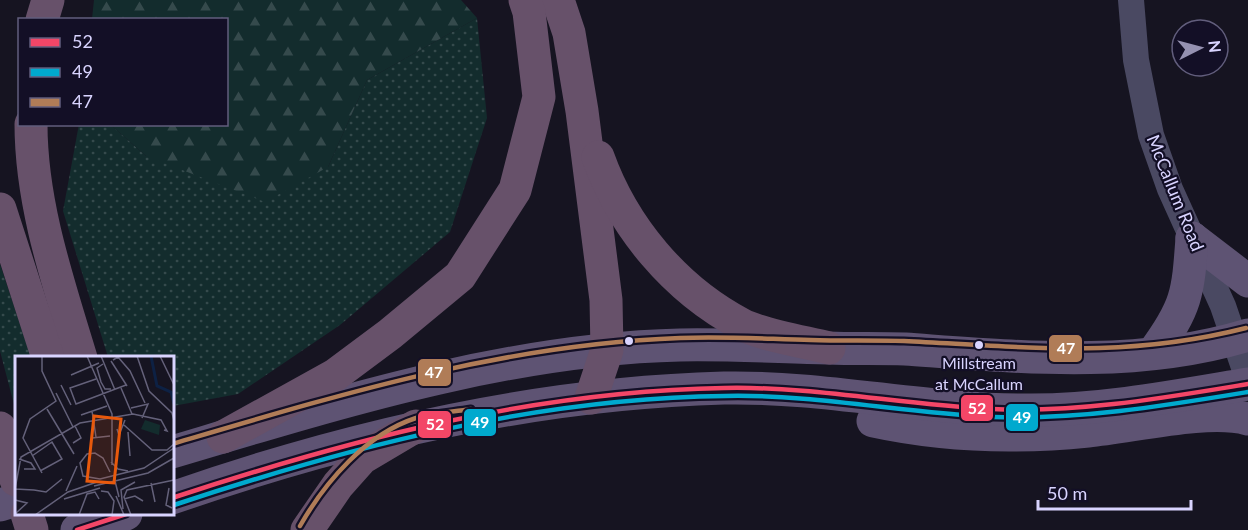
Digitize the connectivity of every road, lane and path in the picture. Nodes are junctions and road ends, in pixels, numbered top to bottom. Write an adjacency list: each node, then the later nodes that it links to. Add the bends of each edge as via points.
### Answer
1 (48, 0): 5 (highway)
2 (525, 0): 23 (highway, via 530,12 539,97 515,190 460,276 335,375)
3 (558, 0): 6 (highway, via 569,33)
4 (1131, 0): 9 (street, McCallum Road, via 1136,60 1151,135)
5 (43, 18)
6 (582, 111): 12 (highway, via 604,174 633,228 680,283 742,325); 13 (highway, via 606,300)
7 (31, 126): 16 (highway, via 31,156 49,250)
8 (0, 209): 15 (highway)
9 (1192, 238): 10 (main road); 11 (street, McCallum Road); 14 (main road, via 1183,306)
10 (1248, 281)
11 (1241, 337): 14 (main road); 17 (street, McCallum Road)
12 (829, 348): 13 (main road, via 716,345); 14 (main road, via 1023,358)
13 (606, 350): 19 (highway); 23 (main road, via 454,373)
14 (1153, 353)
15 (48, 356)
16 (81, 356)
17 (1248, 381): 18 (main road, via 1130,404 1031,410)
18 (728, 388): 19 (main road); 20 (main road, via 887,424 985,434 1087,432 1221,415)
19 (591, 398): 21 (main road)
20 (1248, 419)
21 (416, 426): 26 (main road); 37 (highway, via 362,458)
22 (0, 428): 25 (highway)
23 (223, 437): 24 (main road)
24 (174, 451)
25 (15, 477)
26 (174, 497)
27 (15, 500): 28 (main road)
28 (0, 505)
29 (28, 515): 33 (highway)
30 (98, 515): 35 (highway)
31 (120, 515): 34 (main road, bridge)
32 (132, 515): 36 (highway)
33 (32, 530)
34 (77, 530)
35 (102, 530)
36 (136, 530)
37 (308, 530)

